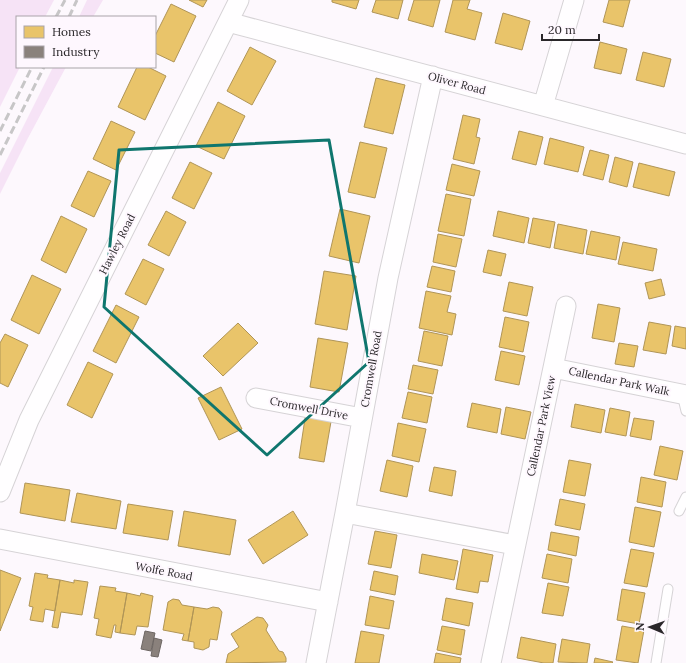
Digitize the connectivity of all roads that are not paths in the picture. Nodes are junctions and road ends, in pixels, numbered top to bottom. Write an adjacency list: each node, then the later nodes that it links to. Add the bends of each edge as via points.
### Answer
1 (239, 0): 3 (street, Hawley Road)
2 (574, 0): 5 (street)
3 (228, 22): 4 (street, Oliver Road); 12 (street, Hawley Road, via 29,420)
4 (433, 76): 5 (street, Oliver Road); 11 (street, Cromwell Road, via 388,278)
5 (543, 106): 6 (street, Oliver Road)
6 (686, 144)
7 (566, 306): 8 (street, Callendar Park View)
8 (553, 368): 10 (street, Callendar Park Walk); 17 (street, Callendar Park View)
9 (256, 398): 11 (street, Cromwell Drive)
10 (685, 400)
11 (362, 418): 15 (street, Cromwell Road)
12 (0, 492)
13 (686, 496): 14 (lane)
14 (678, 511)
15 (345, 513): 17 (street); 19 (street, Cromwell Road)
16 (0, 539): 19 (street, Wolfe Road)
17 (515, 545): 21 (street, Callendar Park View)
18 (668, 589): 22 (lane)
19 (328, 602): 20 (street, Cromwell Road)
20 (316, 663)
21 (490, 663)
22 (656, 663)

